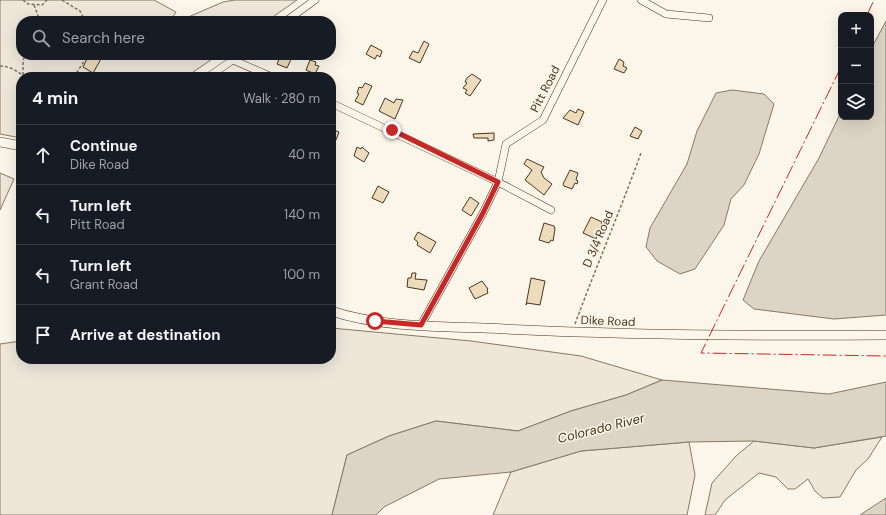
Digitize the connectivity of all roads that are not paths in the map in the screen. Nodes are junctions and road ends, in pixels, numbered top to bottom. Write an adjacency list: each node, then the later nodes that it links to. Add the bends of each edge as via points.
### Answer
1 (315, 0): 4 (street)
2 (603, 0): 12 (street, Pitt Road, via 543,120 506,144)
3 (641, 0): 5 (street, via 666,14)
4 (293, 16)
5 (709, 18)
6 (233, 60): 7 (street); 8 (street)
7 (215, 72)
8 (261, 72)
9 (336, 105): 12 (street)
10 (0, 142): 11 (street)
11 (16, 145)
12 (498, 182): 13 (street); 15 (street, Pitt Road)
13 (551, 210)
14 (336, 312): 15 (street, Dike Road, via 375,321)
15 (421, 325): 16 (street, Dike Road, via 713,336)
16 (886, 336)

